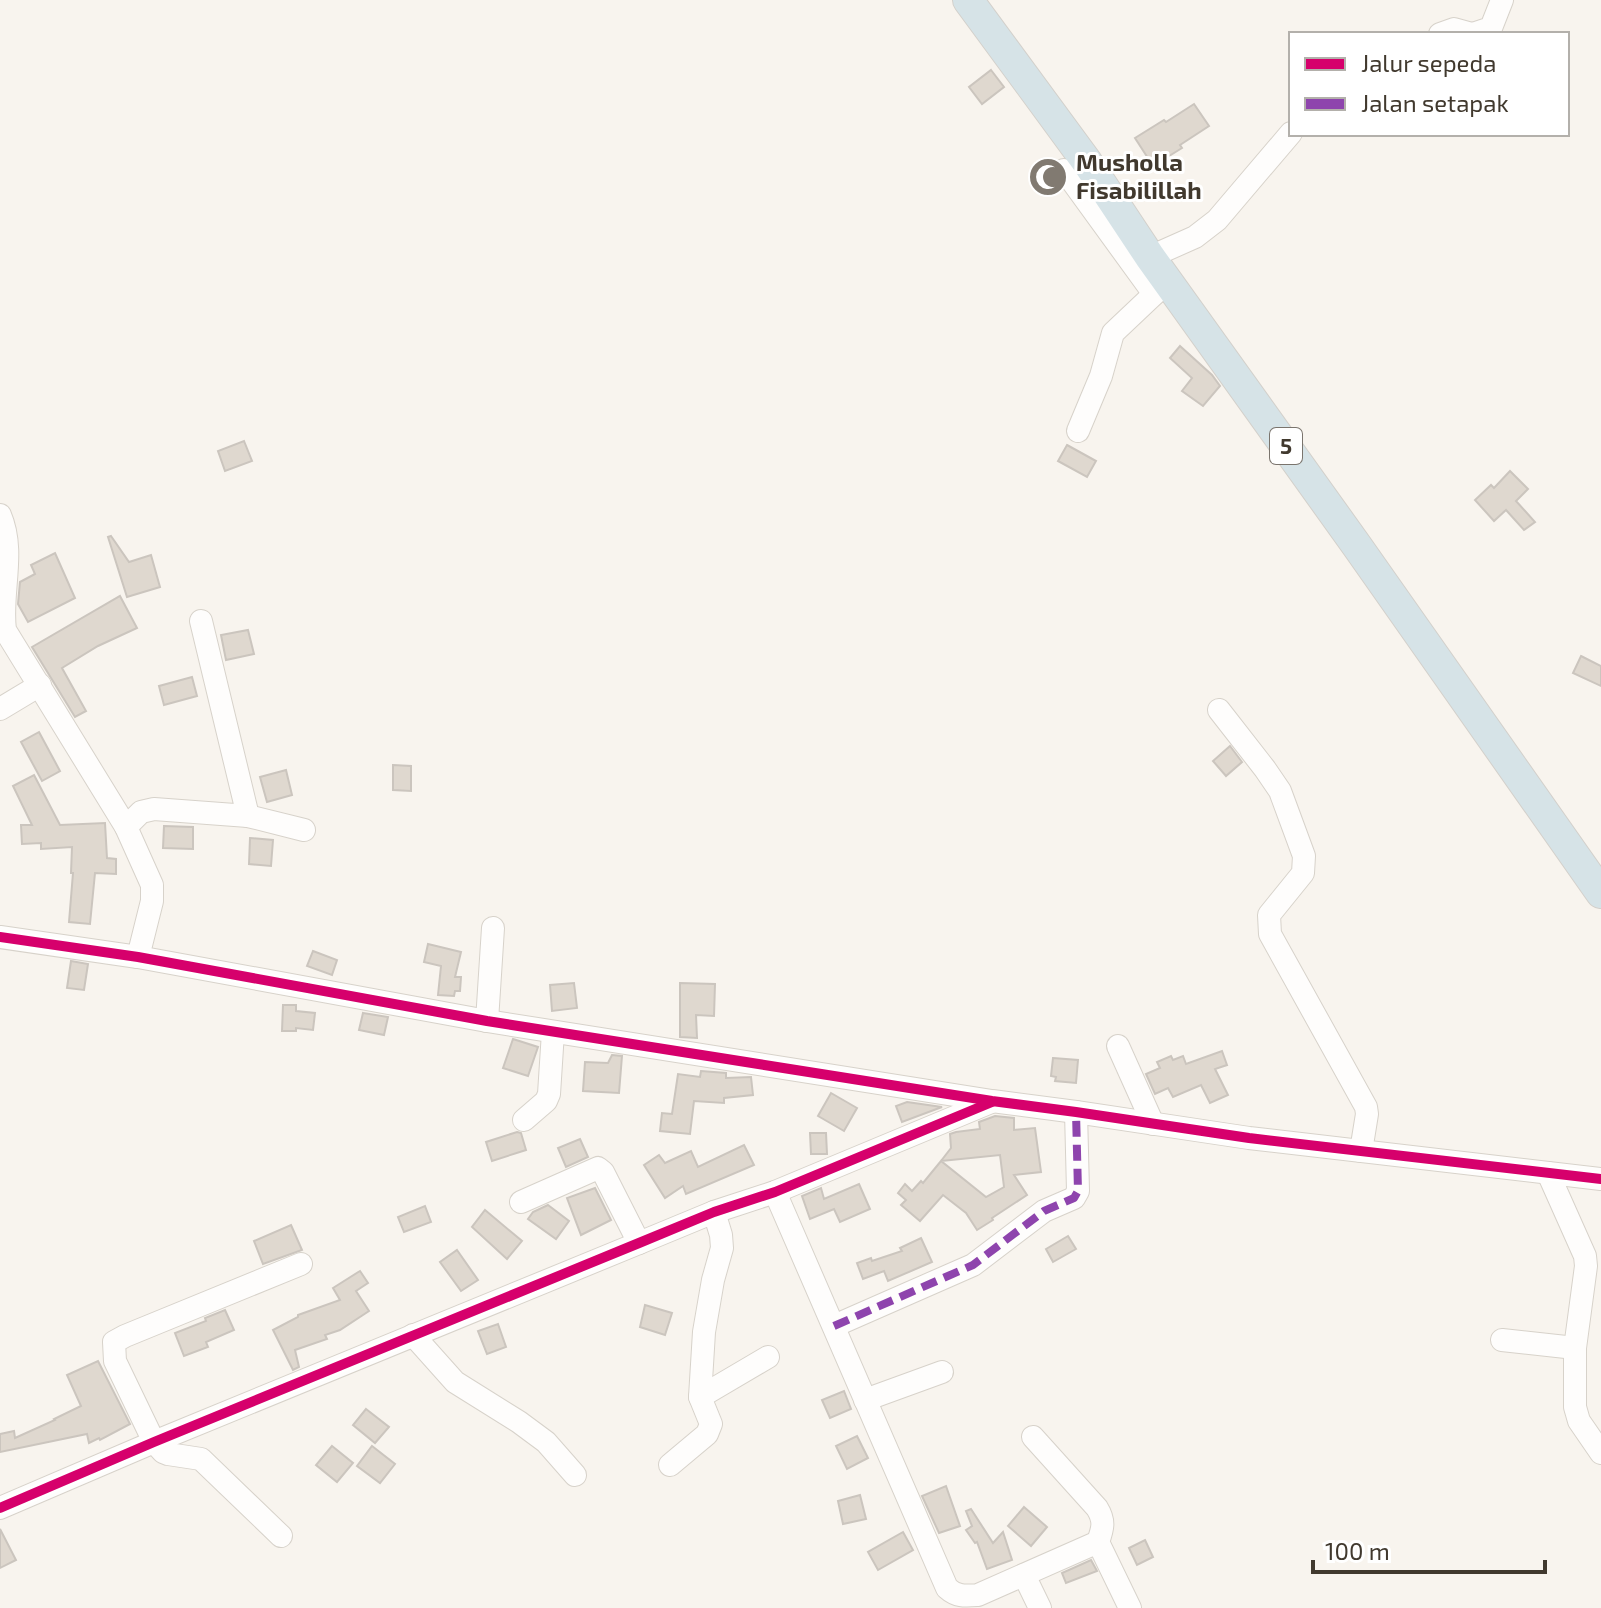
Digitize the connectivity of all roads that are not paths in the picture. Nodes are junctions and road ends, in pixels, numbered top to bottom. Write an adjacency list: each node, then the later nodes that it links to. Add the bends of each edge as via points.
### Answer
1 (968, 0): 8 (highway, 5, via 1087,162)
2 (1502, 0): 5 (street, via 1491,28)
3 (1446, 32): 4 (street)
4 (1465, 32)
5 (1479, 32)
6 (1289, 135): 8 (street, via 1217,220)
7 (1064, 170): 8 (street)
8 (1157, 278): 9 (street, via 1113,333); 18 (highway, 5, via 1357,546)
9 (1078, 431)
10 (0, 515): 12 (street, via 6,546 1,618)
11 (201, 621): 15 (street)
12 (40, 685): 13 (street); 16 (street)
13 (0, 709)
14 (1219, 710): 29 (street, via 1280,791 1304,856 1303,873 1269,915 1270,934 1366,1107)
15 (248, 816): 16 (street, via 154,809 141,812); 17 (street)
16 (126, 827): 21 (street, via 153,893)
17 (304, 830)
18 (1601, 893)
19 (493, 928): 22 (street)
20 (0, 937): 21 (street)
21 (138, 957): 22 (street)
22 (487, 1021): 23 (street)
23 (553, 1032): 25 (street); 27 (street, via 549,1094)
24 (1118, 1046): 28 (street)
25 (992, 1101): 26 (street); 32 (street)
26 (1076, 1112): 28 (street); 37 (street, via 1074,1198 1040,1214 973,1265)
27 (524, 1120)
28 (1153, 1124): 29 (street)
29 (1361, 1151): 30 (street)
30 (1548, 1173): 31 (street); 40 (street, via 1585,1256)
31 (1601, 1179)
32 (775, 1192): 34 (street); 37 (street)
33 (521, 1202): 35 (street, via 598,1168)
34 (714, 1212): 35 (street); 43 (street, via 722,1248 704,1332)
35 (639, 1243): 38 (street)
36 (301, 1264): 46 (street, via 114,1342 115,1361)
37 (834, 1326): 44 (street)
38 (413, 1335): 46 (street); 49 (street, via 455,1382 546,1442)
39 (1502, 1340): 40 (street)
40 (1575, 1348): 47 (street, via 1577,1414)
41 (768, 1357): 43 (street)
42 (942, 1372): 44 (street)
43 (700, 1397): 48 (street, via 710,1429)
44 (865, 1400): 53 (street, via 947,1588 964,1597 978,1595)
45 (1033, 1437): 52 (street, via 1102,1516)
46 (154, 1442): 50 (street); 51 (street, via 168,1454 201,1459)
47 (1601, 1453)
48 (670, 1465)
49 (575, 1475)
50 (0, 1508)
51 (281, 1536)
52 (1098, 1542): 53 (street); 55 (street)
53 (1024, 1575): 54 (street)
54 (1040, 1608)
55 (1130, 1608)

